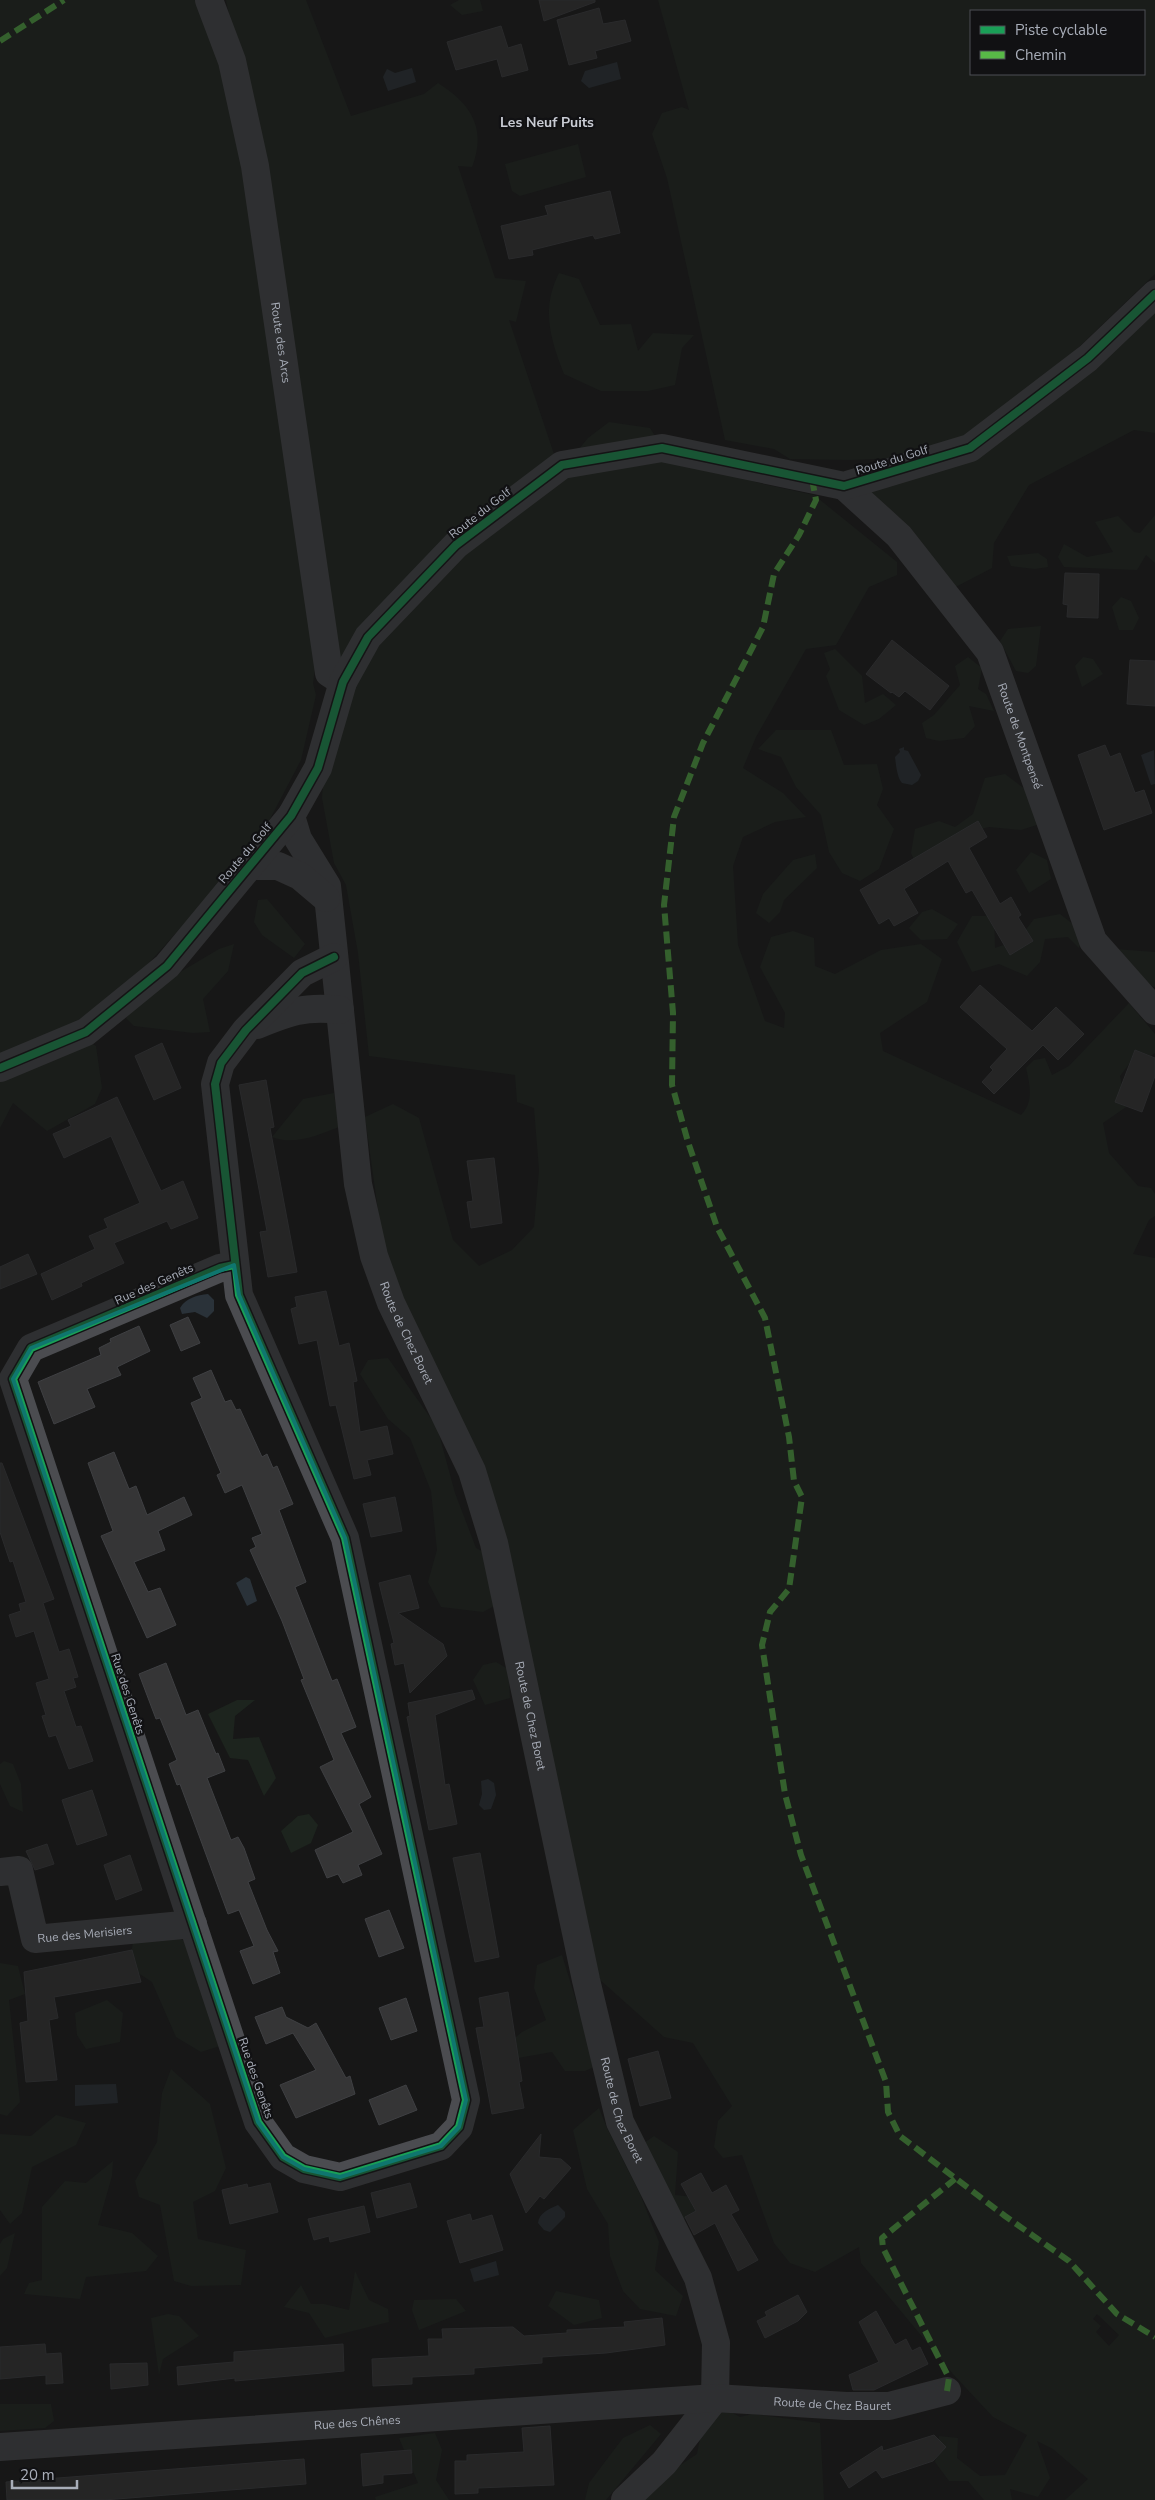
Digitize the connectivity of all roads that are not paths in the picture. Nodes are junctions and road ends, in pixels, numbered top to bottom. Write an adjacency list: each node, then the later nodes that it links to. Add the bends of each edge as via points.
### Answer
1 (209, 0): 4 (street, Route des Arcs, via 232,62 255,166 329,674)
2 (1155, 294): 3 (street, Route du Golf, via 1088,358 970,448)
3 (844, 486): 4 (street, Route du Golf, via 662,448 562,465 456,545 368,636); 10 (street, Route de Montpensé, via 899,536 990,652 1093,942)
4 (343, 682): 5 (street, Route du Golf, via 318,768)
5 (290, 816): 6 (street, Route du Golf); 7 (street, Route de Chez Boret, via 298,839 327,886)
6 (250, 866): 7 (street, via 278,866 300,876); 12 (street, Route du Golf, via 167,966 86,1032)
7 (328, 899): 8 (street, Route de Chez Boret)
8 (334, 957): 9 (street, Route de Chez Boret); 11 (street, Rue des Genêts, via 302,973)
9 (340, 1010): 11 (street, Rue des Genêts, via 291,1011); 17 (street, Route de Chez Boret, via 358,1184 374,1256 391,1303 472,1470 491,1534 586,1980 620,2122 698,2278 716,2343)
10 (1155, 1011)
11 (246, 1030): 13 (street, Rue des Genêts, via 221,1063 215,1084)
12 (0, 1068)
13 (234, 1265): 15 (street, Rue des Genêts, via 220,1268 31,1348 13,1379); 15 (street, Rue des Genêts, via 239,1295 345,1538 466,2100 459,2127 442,2146 340,2177 304,2169 283,2156 258,2122)
14 (0, 1872): 15 (street, Rue des Merisiers, via 19,1870 35,1939)
15 (193, 1924)
16 (947, 2391): 17 (street, Route de Chez Bauret, via 889,2406)
17 (714, 2398): 18 (street, Rue des Chênes); 19 (street, via 664,2463)
18 (0, 2447)
19 (625, 2500)

